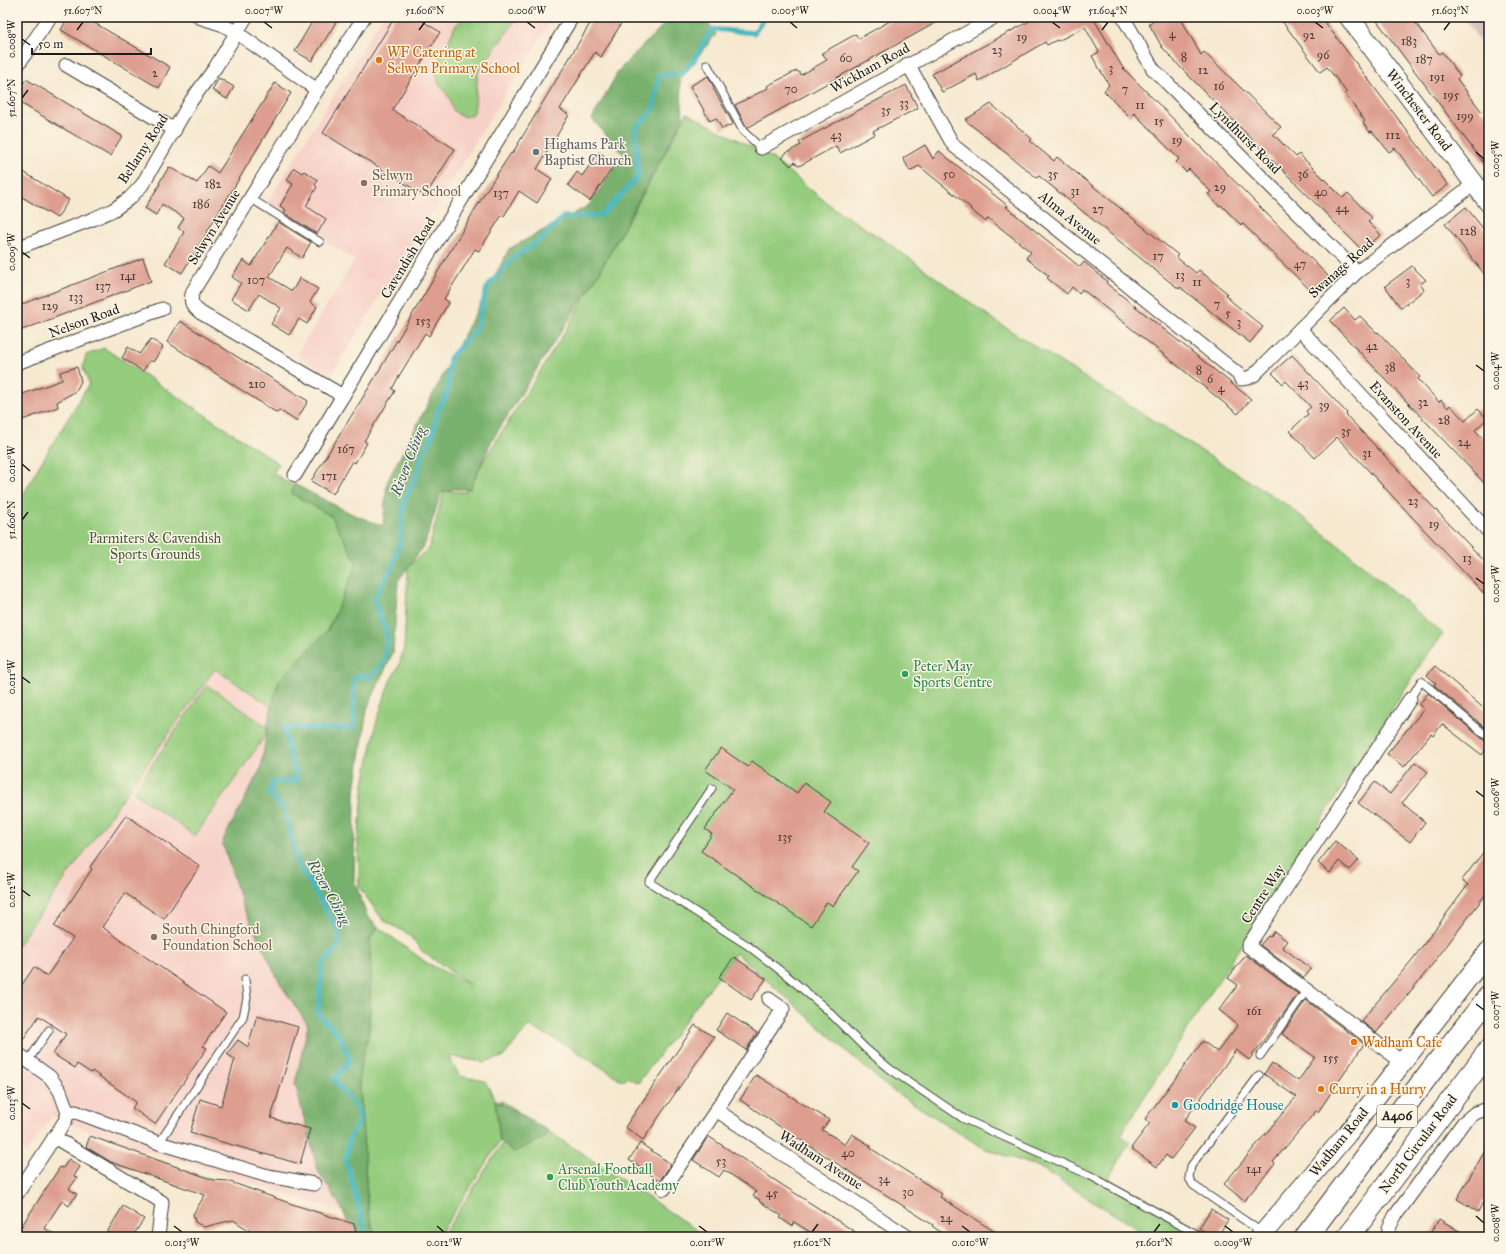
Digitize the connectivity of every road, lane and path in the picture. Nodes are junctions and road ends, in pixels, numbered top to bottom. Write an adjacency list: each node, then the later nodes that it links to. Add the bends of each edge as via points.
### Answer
1 (50, 17): 13 (street)
2 (200, 17): 9 (street)
3 (246, 17): 9 (street, Bellamy Road)
4 (364, 17): 14 (street, Selwyn Avenue)
5 (572, 17): 27 (street, Cavendish Road)
6 (994, 17): 11 (street, Wickham Road)
7 (1124, 17): 22 (street, Lyndhurst Road, via 1153,69)
8 (1348, 17): 17 (street, Winchester Road)
9 (236, 32): 14 (street); 15 (street, Bellamy Road, via 216,68 191,101)
10 (707, 64): 16 (lane, via 743,131)
11 (908, 64): 16 (street, Wickham Road); 26 (street, Alma Avenue, via 954,146)
12 (66, 65): 15 (street)
13 (17, 66)
14 (316, 90): 18 (street, Selwyn Avenue)
15 (174, 130): 21 (street, Bellamy Road, via 142,185 130,198 113,210 93,219)
16 (761, 148)
17 (1474, 184): 19 (street, Winchester Road); 22 (street, Swanage Road)
18 (250, 198): 20 (lane); 27 (street, Selwyn Avenue, via 193,291 190,298 192,307)
19 (1489, 203)
20 (320, 242)
21 (17, 248)
22 (1357, 272): 24 (street, Swanage Road)
23 (162, 309): 25 (street, Nelson Road)
24 (1300, 329): 26 (street, Swanage Road, via 1254,375 1241,379); 29 (street, Evanston Avenue)
25 (17, 363)
26 (1238, 374)
27 (343, 396): 28 (street, Cavendish Road)
28 (295, 475)
29 (1489, 532)
30 (1410, 699): 31 (lane, via 1421,682); 35 (street, Centre Way, via 1248,946)
31 (1488, 737)
32 (712, 788): 55 (lane, via 648,882 741,941 824,1007 890,1069 964,1119 1089,1175)
33 (1489, 951): 42 (street, Wadham Road)
34 (244, 979): 48 (lane, via 247,998 243,1017)
35 (1306, 990): 40 (lane); 42 (street, Centre Way)
36 (1489, 997): 56 (highway, A406)
37 (769, 999): 45 (street, via 783,1009)
38 (49, 1030): 41 (lane)
39 (1489, 1050): 57 (highway, North Circular Road / A406)
40 (1260, 1056)
41 (22, 1057): 46 (street, via 50,1077 60,1091)
42 (1402, 1062): 52 (street, Wadham Road, via 1347,1134)
43 (1259, 1075): 52 (lane, via 1190,1166 1189,1178 1193,1185)
44 (1489, 1108): 58 (street, via 1475,1113 1463,1123 1395,1216)
45 (716, 1110): 50 (street); 54 (street, Wadham Avenue)
46 (66, 1117): 47 (street); 48 (street, via 76,1112)
47 (54, 1137): 51 (street); 53 (street, via 162,1202)
48 (159, 1143): 49 (street, via 268,1176)
49 (314, 1184)
50 (664, 1189)
51 (17, 1194)
52 (1262, 1235)
53 (158, 1237)
54 (908, 1237)
55 (1202, 1237)
56 (1306, 1237)
57 (1348, 1237)
58 (1388, 1237)

